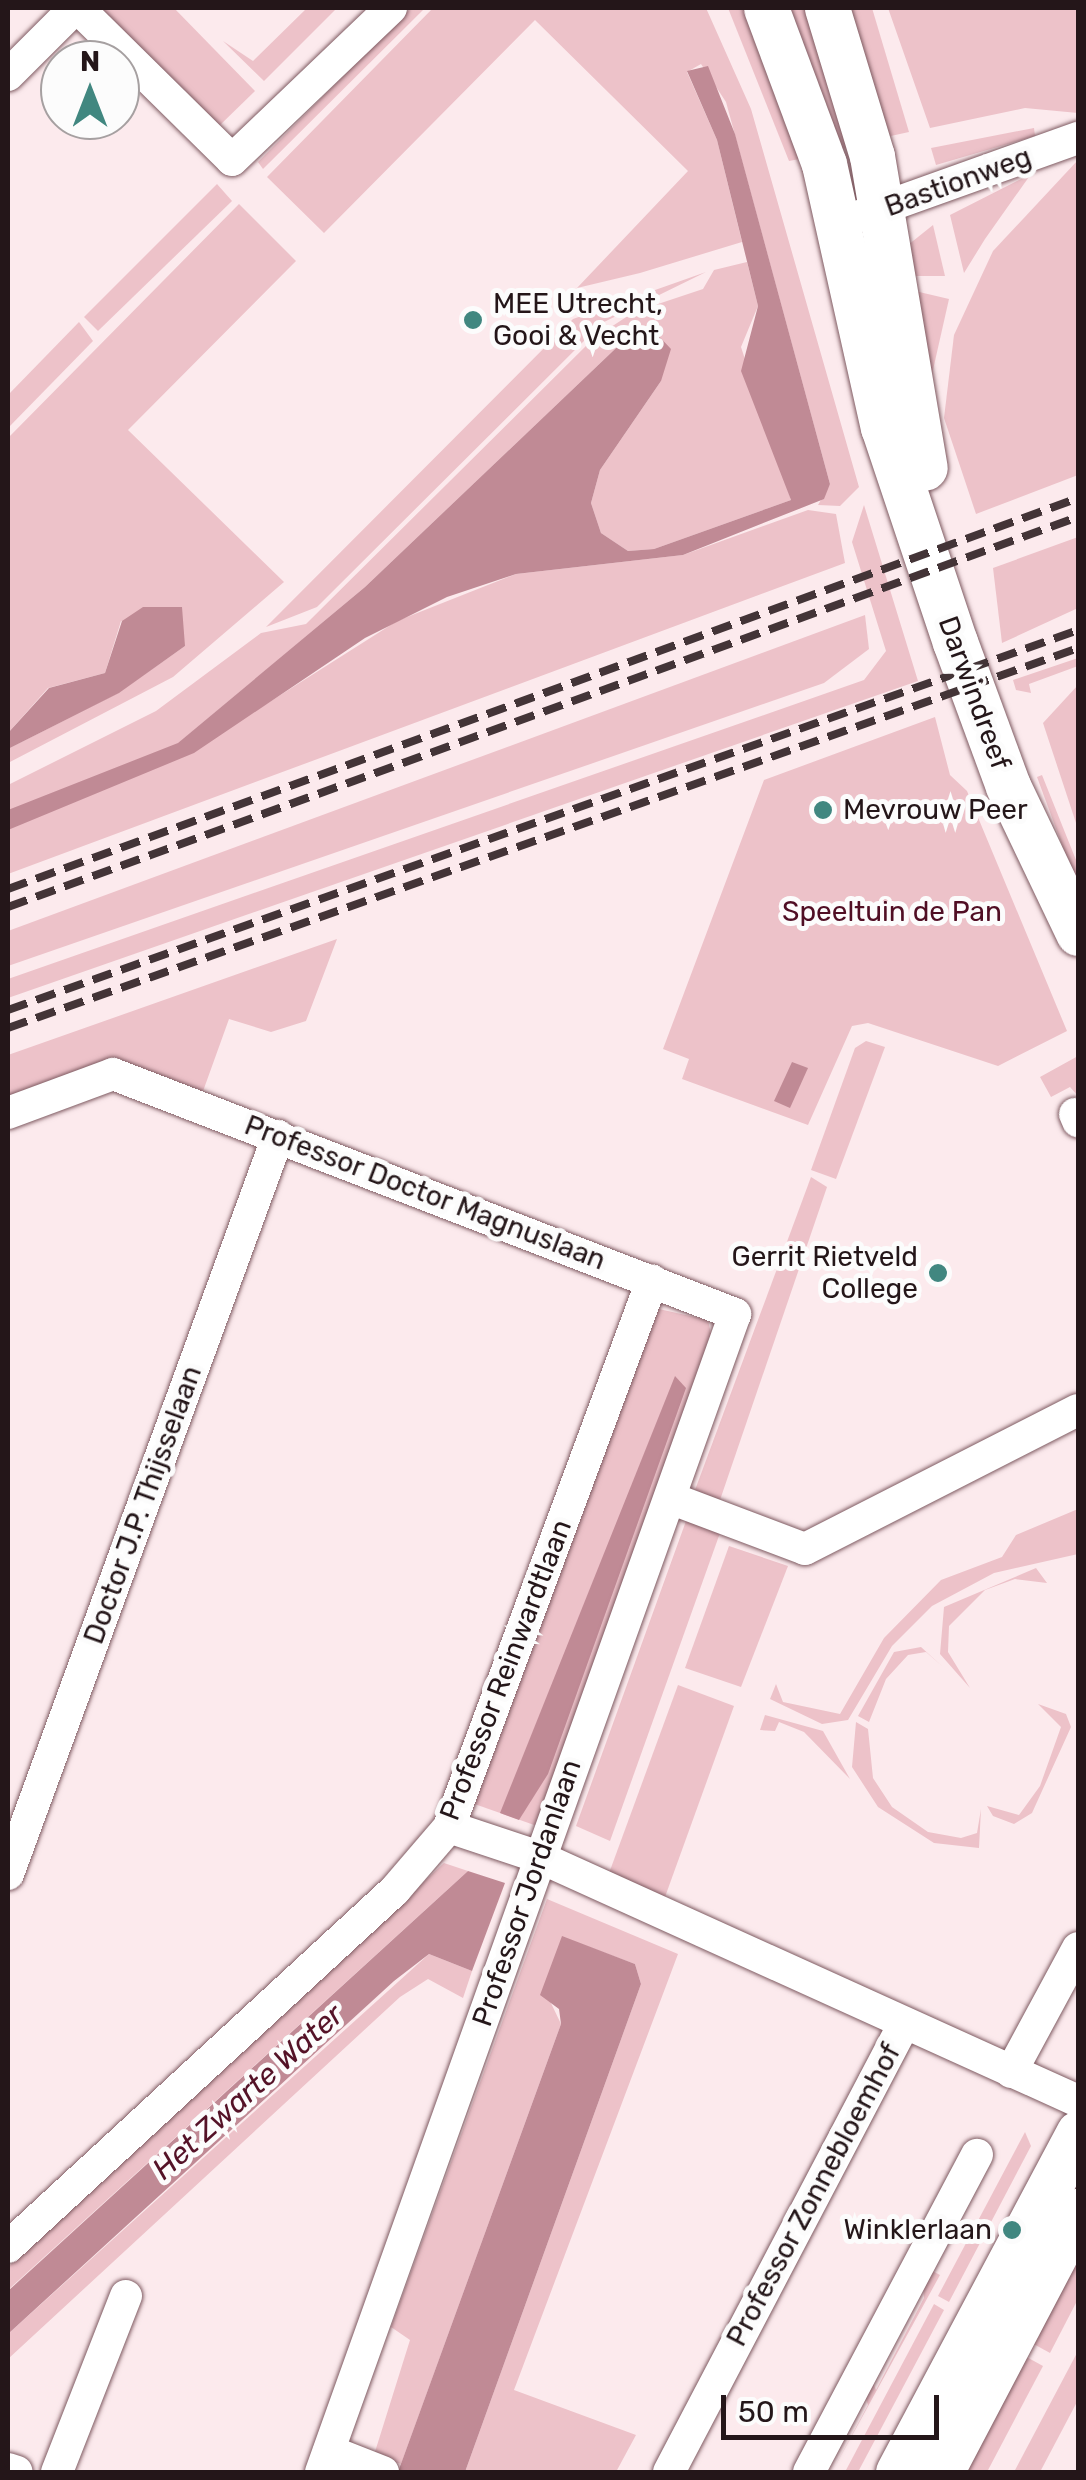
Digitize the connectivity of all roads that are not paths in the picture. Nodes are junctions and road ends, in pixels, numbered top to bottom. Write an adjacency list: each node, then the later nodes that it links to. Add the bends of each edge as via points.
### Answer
1 (77, 8): 2 (street, via 232,160); 5 (street)
2 (391, 8)
3 (766, 8): 8 (main road, Darwindreef)
4 (828, 8): 7 (main road, Darwindreef, via 847,54)
5 (8, 75)
6 (1078, 138): 7 (street, Bastionweg)
7 (881, 210): 8 (street, Bastionweg); 9 (main road, Darwindreef, via 928,482)
8 (836, 222): 9 (main road, Darwindreef, via 896,464 1008,786)
9 (1039, 837): 10 (main road)
10 (1078, 933)
11 (8, 1113): 12 (street, Professor Doctor Magnuslaan, via 114,1074)
12 (278, 1136): 13 (street, Professor Doctor Magnuslaan); 19 (street, Doctor J.P. Thijsselaan)
13 (652, 1281): 14 (street, Professor Doctor Magnuslaan); 17 (street, Professor Reinwardtlaan)
14 (734, 1314): 16 (street, Professor Jordanlaan)
15 (1078, 1410): 16 (street, via 804,1549)
16 (670, 1498): 18 (street, Professor Jordanlaan)
17 (450, 1827): 18 (street); 27 (street, Professor Reinwardtlaan, via 395,1890)
18 (538, 1857): 21 (street); 29 (street, Professor Jordanlaan)
19 (8, 1874)
20 (1078, 1948): 22 (street)
21 (904, 2024): 22 (street); 34 (street, Professor Zonnebloemhof)
22 (1011, 2072): 23 (street)
23 (1078, 2101)
24 (1078, 2132): 36 (main road)
25 (977, 2155): 35 (street)
26 (1078, 2211): 37 (main road)
27 (12, 2235)
28 (126, 2296): 32 (street)
29 (325, 2462): 33 (street)
30 (8, 2469): 31 (street)
31 (17, 2472)
32 (56, 2472)
33 (382, 2472)
34 (669, 2472)
35 (810, 2472)
36 (898, 2472)
37 (940, 2472)

